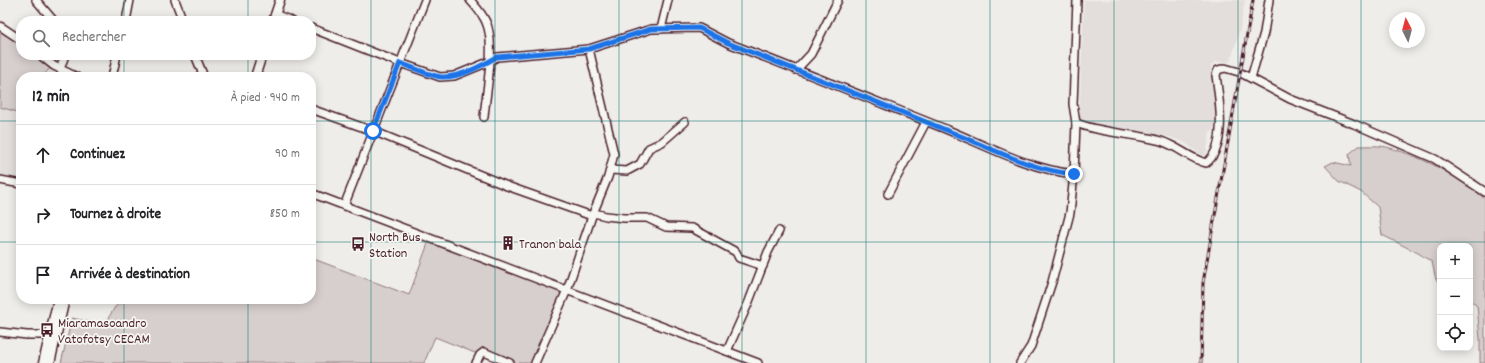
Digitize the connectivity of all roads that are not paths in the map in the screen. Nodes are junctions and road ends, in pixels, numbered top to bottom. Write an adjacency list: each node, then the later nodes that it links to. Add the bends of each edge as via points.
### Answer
1 (36, 0): 11 (street)
2 (130, 0): 12 (street)
3 (175, 0): 13 (street)
4 (280, 0): 14 (main road)
5 (425, 0): 26 (street)
6 (470, 0): 25 (street, via 487,23)
7 (668, 0): 16 (street)
8 (838, 0): 28 (street, via 811,54)
9 (1077, 0): 38 (street, via 1073,104)
10 (1269, 0): 33 (street, via 1264,33)
11 (50, 16)
12 (127, 16)
13 (181, 16)
14 (275, 16)
15 (0, 26): 18 (street)
16 (661, 29): 19 (street, via 651,29); 28 (street, via 699,28 728,43)
17 (316, 30): 26 (street)
18 (16, 37)
19 (589, 49): 25 (street, via 497,57); 40 (street, via 614,154)
20 (46, 60): 27 (street)
21 (63, 60): 27 (street)
22 (116, 60): 30 (street)
23 (197, 60): 31 (street)
24 (260, 60): 32 (main road)
25 (490, 61): 26 (street, via 454,76 440,77); 35 (street)
26 (400, 63): 39 (street)
27 (60, 69): 29 (street)
28 (796, 70): 37 (street)
29 (66, 72)
30 (113, 72)
31 (202, 72)
32 (257, 72)
33 (1251, 78): 38 (street, via 1225,68 1218,70 1216,74 1221,112 1218,144 1212,159 1206,163 1160,141 1090,129); 44 (street, via 1290,99 1436,159)
34 (316, 111): 39 (street)
35 (484, 117)
36 (685, 122): 40 (street, via 662,142 649,148 640,164 627,171)
37 (926, 122): 41 (street, via 1024,163); 45 (street)
38 (1076, 123): 41 (street)
39 (373, 131): 47 (street); 48 (street, via 507,186)
40 (610, 170): 48 (street)
41 (1074, 174): 63 (street, via 1068,224 1052,282 1031,346)
42 (0, 180): 43 (street)
43 (16, 183)
44 (1485, 192)
45 (888, 194)
46 (316, 195): 47 (street)
47 (344, 206): 51 (street)
48 (593, 215): 50 (street, via 647,218 666,227 692,228 736,252 739,258); 51 (street)
49 (780, 231): 50 (street)
50 (763, 266): 56 (street)
51 (567, 290): 56 (street); 61 (street)
52 (57, 304): 55 (main road)
53 (64, 304): 58 (main road)
54 (0, 332): 55 (street)
55 (50, 335): 57 (main road)
56 (727, 351): 62 (street)
57 (43, 363)
58 (50, 363)
59 (476, 363): 60 (street, via 484,352)
60 (510, 363)
61 (535, 363)
62 (758, 363)
63 (1020, 363)

